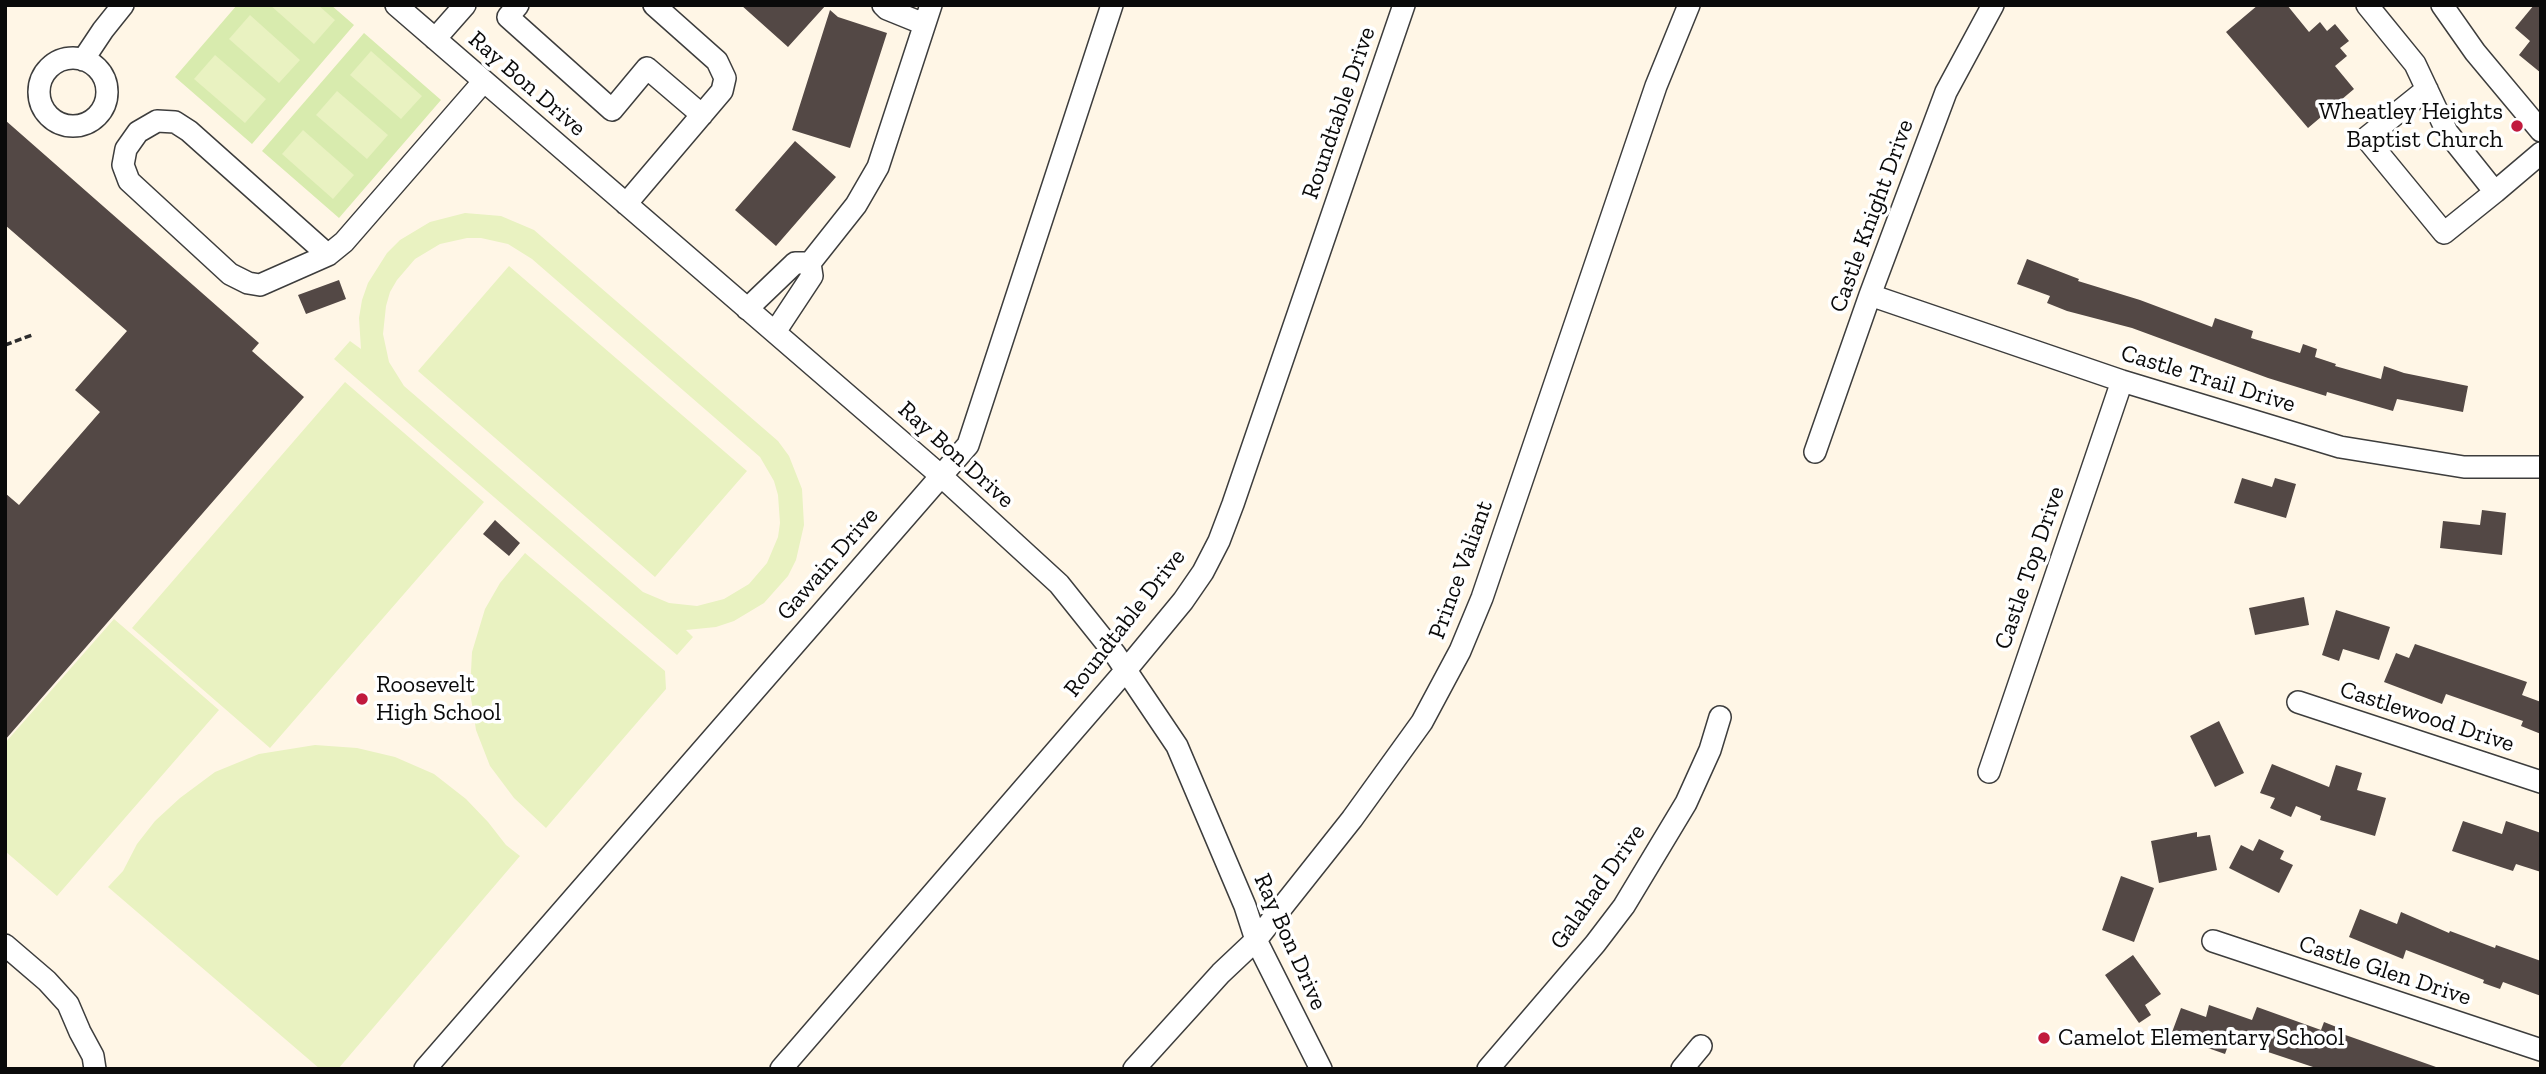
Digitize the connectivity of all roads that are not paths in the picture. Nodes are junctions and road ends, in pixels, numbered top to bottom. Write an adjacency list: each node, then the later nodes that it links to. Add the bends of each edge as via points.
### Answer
1 (123, 5): 15 (street)
2 (397, 5): 14 (street, Ray Bon Drive)
3 (465, 5): 14 (street)
4 (518, 5): 18 (street, via 508,17 612,110 647,68)
5 (654, 5): 18 (street, via 717,61 725,78 722,91)
6 (883, 5): 13 (street)
7 (1112, 5): 31 (street, Gawain Drive, via 968,445)
8 (1404, 5): 32 (street, Roundtable Drive, via 1219,541 1183,601)
9 (1689, 5): 37 (street, Prince Valiant, via 1656,86 1460,651 1402,752)
10 (1993, 5): 25 (street, Castle Knight Drive, via 1946,92)
11 (2367, 5): 17 (street, via 2415,64)
12 (2442, 5): 19 (street)
13 (928, 15): 24 (street, via 878,167 856,205)
14 (435, 39): 16 (street, Ray Bon Drive)
15 (83, 60)
16 (484, 81): 22 (street, Ray Bon Drive); 23 (street)
17 (2427, 89): 21 (street, via 2446,132); 21 (street, via 2366,138 2444,233)
18 (702, 115): 22 (street)
19 (2541, 131)
20 (2541, 153): 21 (street)
21 (2495, 192)
22 (626, 204): 26 (street, Ray Bon Drive)
23 (328, 255): 23 (street, via 175,122 156,121 138,132 126,149 123,165 129,181 230,274 260,285)
24 (810, 263): 26 (street, via 795,263); 27 (street, via 812,276)
25 (1870, 295): 28 (street, Castle Trail Drive); 29 (street, Castle Knight Drive)
26 (747, 309): 27 (street, Ray Bon Drive)
27 (775, 332): 31 (street, Ray Bon Drive)
28 (2122, 381): 30 (street, Castle Trail Drive, via 2340,447 2464,467); 35 (street, Castle Top Drive)
29 (1815, 452)
30 (2541, 467)
31 (940, 475): 32 (street, Ray Bon Drive, via 1059,584); 43 (street, Gawain Drive)
32 (1126, 670): 37 (street, Ray Bon Drive, via 1177,746); 44 (street, Roundtable Drive)
33 (2298, 702): 36 (street, Castlewood Drive)
34 (1720, 717): 47 (street, Galahad Drive, via 1686,803 1624,906)
35 (1989, 772)
36 (2541, 782)
37 (1256, 940): 45 (street, Prince Valiant); 46 (street, Ray Bon Drive)
38 (2213, 941): 41 (street, Castle Glen Drive)
39 (5, 945): 42 (street, via 68,1004)
40 (1701, 1045): 48 (street)
41 (2541, 1050)
42 (95, 1069)
43 (425, 1069)
44 (780, 1069)
45 (1135, 1069)
46 (1321, 1069)
47 (1488, 1069)
48 (1682, 1069)

